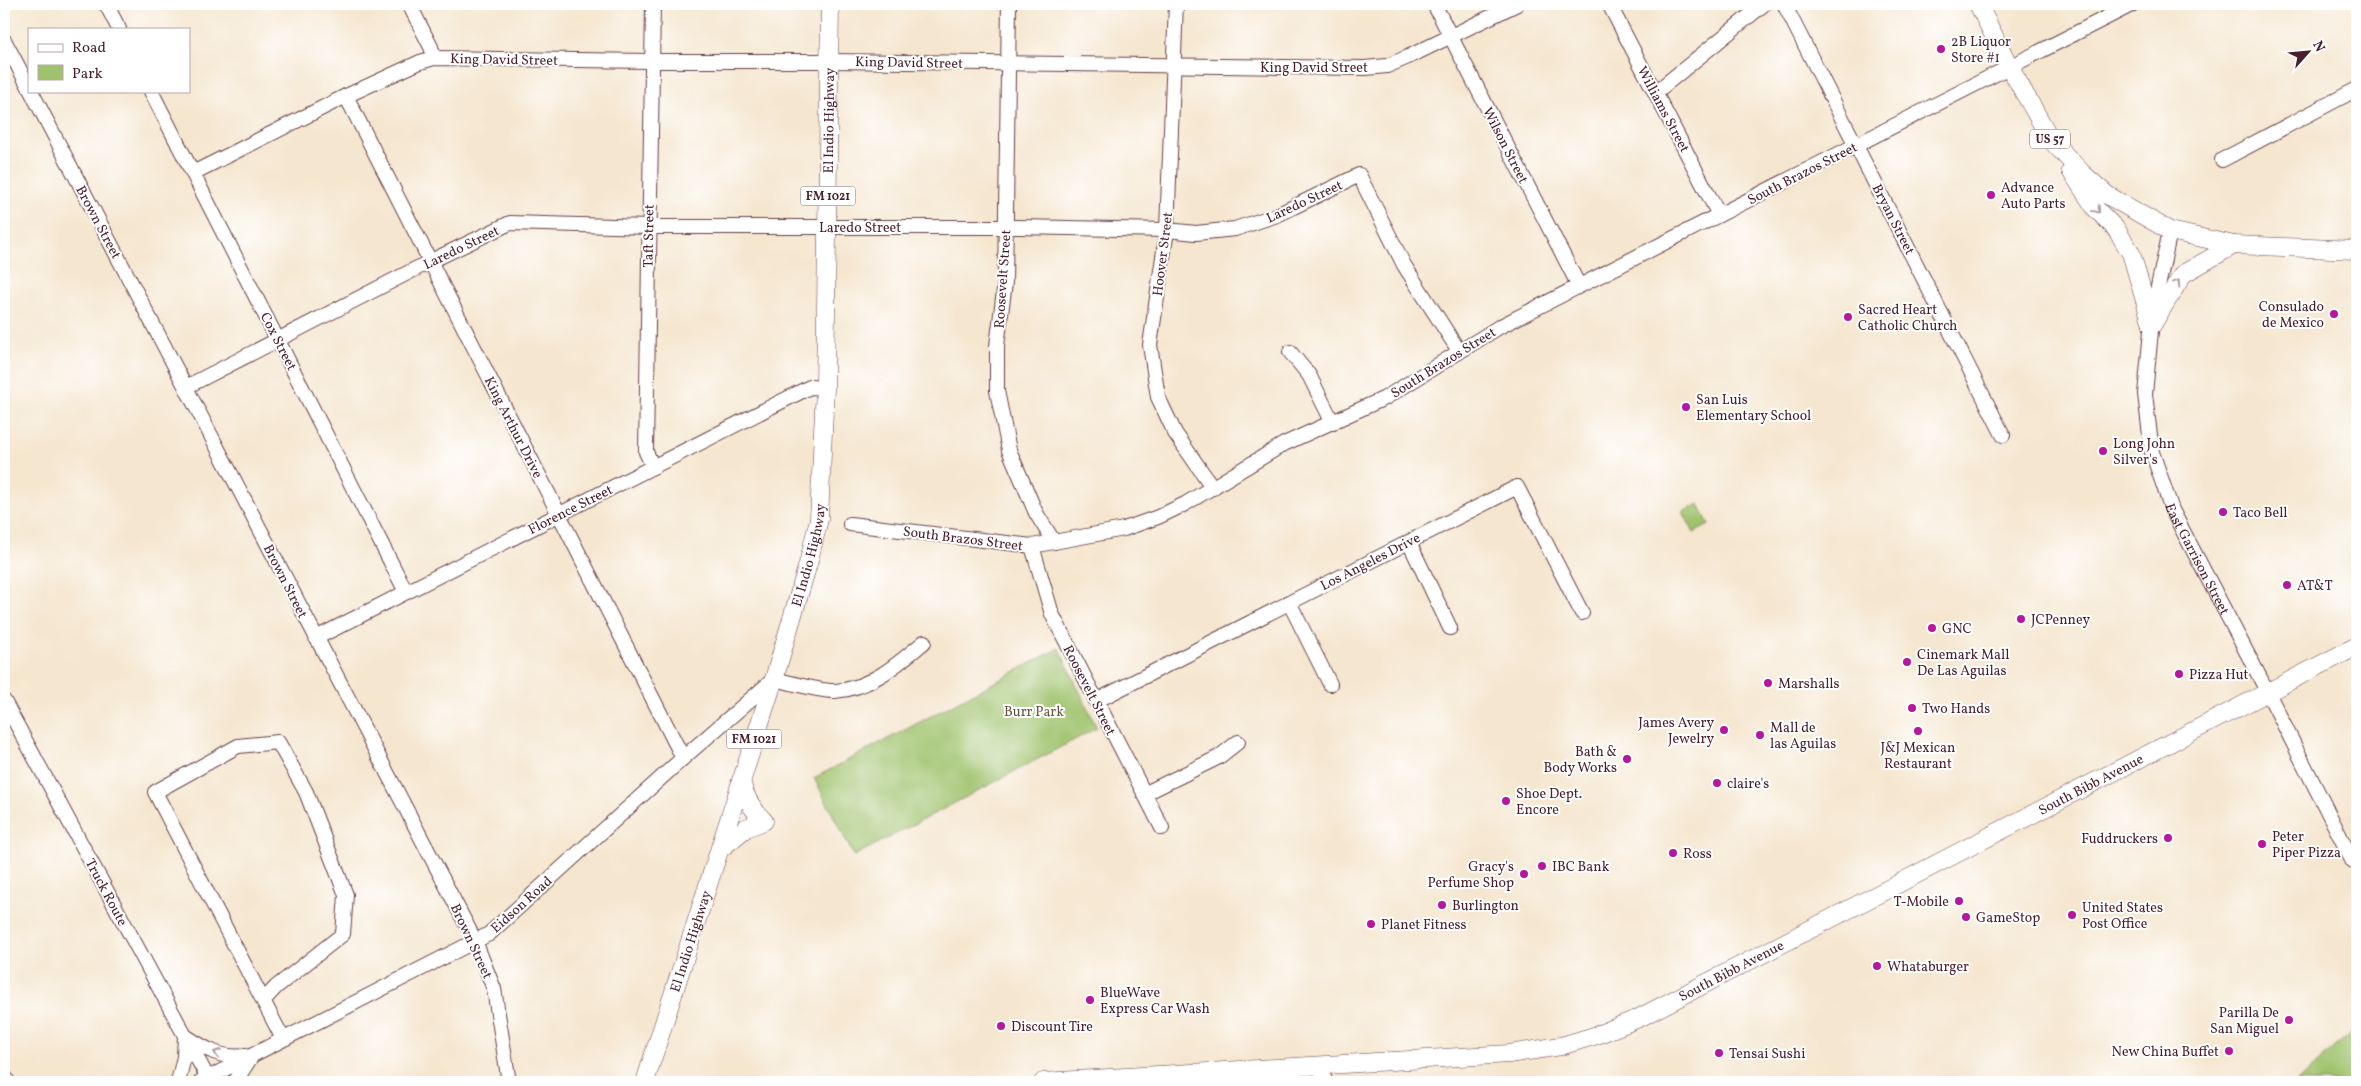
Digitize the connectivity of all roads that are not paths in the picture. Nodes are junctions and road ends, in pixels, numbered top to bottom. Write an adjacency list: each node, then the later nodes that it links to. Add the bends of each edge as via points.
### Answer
1 (106, 4): 14 (street)
2 (409, 4): 17 (street, via 432,47)
3 (653, 4): 18 (street, Taft Street)
4 (830, 4): 19 (main road, El Indio Highway / FM 1021)
5 (1009, 4): 20 (street, Roosevelt Street)
6 (1176, 4): 21 (street, Hoover Street)
7 (1434, 4): 15 (street, Wilson Street)
8 (1517, 4): 15 (street, King David Street)
9 (1609, 4): 27 (street, Williams Street)
10 (1764, 4): 27 (street)
11 (1784, 4): 30 (street, Bryan Street)
12 (1978, 4): 22 (main road, US 57)
13 (2133, 4): 22 (street, South Brazos Street)
14 (118, 28)
15 (1450, 37): 21 (street, King David Street, via 1380,67); 42 (street, Wilson Street)
16 (4, 40): 23 (street)
17 (434, 58): 18 (street, King David Street); 28 (street, King David Street)
18 (651, 61): 19 (street, King David Street); 34 (street, Taft Street)
19 (829, 61): 20 (street, King David Street); 35 (main road, El Indio Highway / FM 1021)
20 (1008, 64): 21 (street, King David Street); 36 (street, Roosevelt Street)
21 (1175, 66): 37 (street, Hoover Street)
22 (2009, 66): 29 (main road, US 57); 30 (street, South Brazos Street)
23 (28, 85)
24 (2357, 89): 31 (street)
25 (32, 92): 47 (street, Brown Street)
26 (152, 92): 32 (street, Cox Street)
27 (1656, 92): 33 (street, Williams Street)
28 (346, 96): 32 (street, King David Street); 41 (street, King Arthur Drive)
29 (2051, 140): 38 (main road, US 57, via 2108,195); 43 (main road, one-way to 43, via 2096,209 2116,229 2131,253)
30 (1857, 145): 33 (street, South Brazos Street); 50 (street, Bryan Street)
31 (2222, 160)
32 (193, 174): 44 (street, Cox Street)
33 (1719, 215): 42 (street, South Brazos Street)
34 (648, 226): 35 (street, Laredo Street); 41 (street, Laredo Street, via 510,223); 51 (street, Taft Street, via 646,452)
35 (827, 227): 36 (street, Laredo Street); 48 (main road, El Indio Highway / FM 1021)
36 (1006, 228): 37 (street, Laredo Street); 55 (street, Roosevelt Street, via 1004,292 996,364 999,406 1008,450 1036,513)
37 (1167, 230): 45 (street, Laredo Street, via 1196,233 1235,229 1277,215 1359,175 1404,264); 52 (street, Hoover Street, via 1150,345 1158,397 1175,433)
38 (2170, 231): 39 (main road, US 57); 43 (street, East Garrison Street)
39 (2234, 245): 40 (main road, US 57); 43 (main road, one-way to 39, via 2183,274)
40 (2357, 250)
41 (429, 262): 44 (street, Laredo Street); 53 (street, King Arthur Drive)
42 (1579, 286): 45 (street, South Brazos Street)
43 (2152, 324): 67 (street, East Garrison Street, via 2145,394 2152,452 2162,485)
44 (278, 339): 47 (street, Laredo Street); 58 (street, Cox Street)
45 (1459, 351): 49 (street, South Brazos Street, via 1385,398)
46 (1290, 352): 49 (street, via 1309,375)
47 (186, 387): 62 (street, Brown Street)
48 (825, 388): 51 (street, Florence Street, via 810,387); 65 (main road, El Indio Highway / FM 1021, via 818,519)
49 (1333, 423): 52 (street, South Brazos Street, via 1284,444)
50 (2003, 435)
51 (653, 467): 53 (street, Florence Street)
52 (1213, 488): 55 (street, South Brazos Street, via 1158,517 1124,529)
53 (559, 515): 58 (street, Florence Street); 71 (street, King Arthur Drive)
54 (850, 524): 57 (street, South Brazos Street)
55 (1054, 542): 57 (street, South Brazos Street)
56 (1409, 542): 59 (street, Los Angeles Drive); 60 (street, Los Angeles Drive, via 1517,487); 61 (street)
57 (1032, 546): 69 (street, Roosevelt Street, via 1052,614)
58 (406, 592): 62 (street, Florence Street)
59 (1289, 602): 66 (street); 69 (street, Los Angeles Drive)
60 (1582, 613)
61 (1450, 628)
62 (316, 638): 77 (street, Brown Street)
63 (924, 642): 65 (street, via 870,682 834,691)
64 (2357, 646): 67 (main road, South Bibb Avenue)
65 (774, 679): 71 (street, Eidson Road); 72 (main road, El Indio Highway / FM 1021)
66 (1330, 684)
67 (2268, 693): 76 (street, East Garrison Street); 82 (main road, South Bibb Avenue, via 1639,1018 1597,1035 1561,1046 1509,1054)
68 (4, 701): 79 (street, Truck Route)
69 (1096, 701): 73 (street, Roosevelt Street)
70 (1238, 742): 73 (street, via 1219,757)
71 (683, 758): 77 (street, Eidson Road, via 488,934)
72 (741, 780): 75 (main road, El Indio Highway / FM 1021); 75 (main road, via 750,805 764,821 746,828)
73 (1144, 794): 74 (street, Roosevelt Street)
74 (1162, 828)
75 (718, 851): 89 (main road, El Indio Highway / FM 1021)
76 (2352, 862)
77 (475, 941): 80 (street, Eidson Road); 88 (street, Brown Street, via 494,989)
78 (263, 1001): 78 (street, via 343,934 346,895 306,792 278,742 238,746 155,792); 80 (street)
79 (184, 1036): 81 (street, one-way to 79, via 238,1057 218,1055); 84 (street, Truck Route); 86 (street, via 184,1057)
80 (283, 1039): 81 (street, Eidson Road)
81 (253, 1054): 84 (street, Eidson Road); 87 (street)
82 (1318, 1066): 90 (main road, South Bibb Avenue); 91 (street)
83 (4, 1075): 85 (street)
84 (206, 1081)
85 (8, 1082)
86 (178, 1082)
87 (235, 1082)
88 (509, 1082)
89 (645, 1082)
90 (1043, 1082)
91 (1326, 1082)

